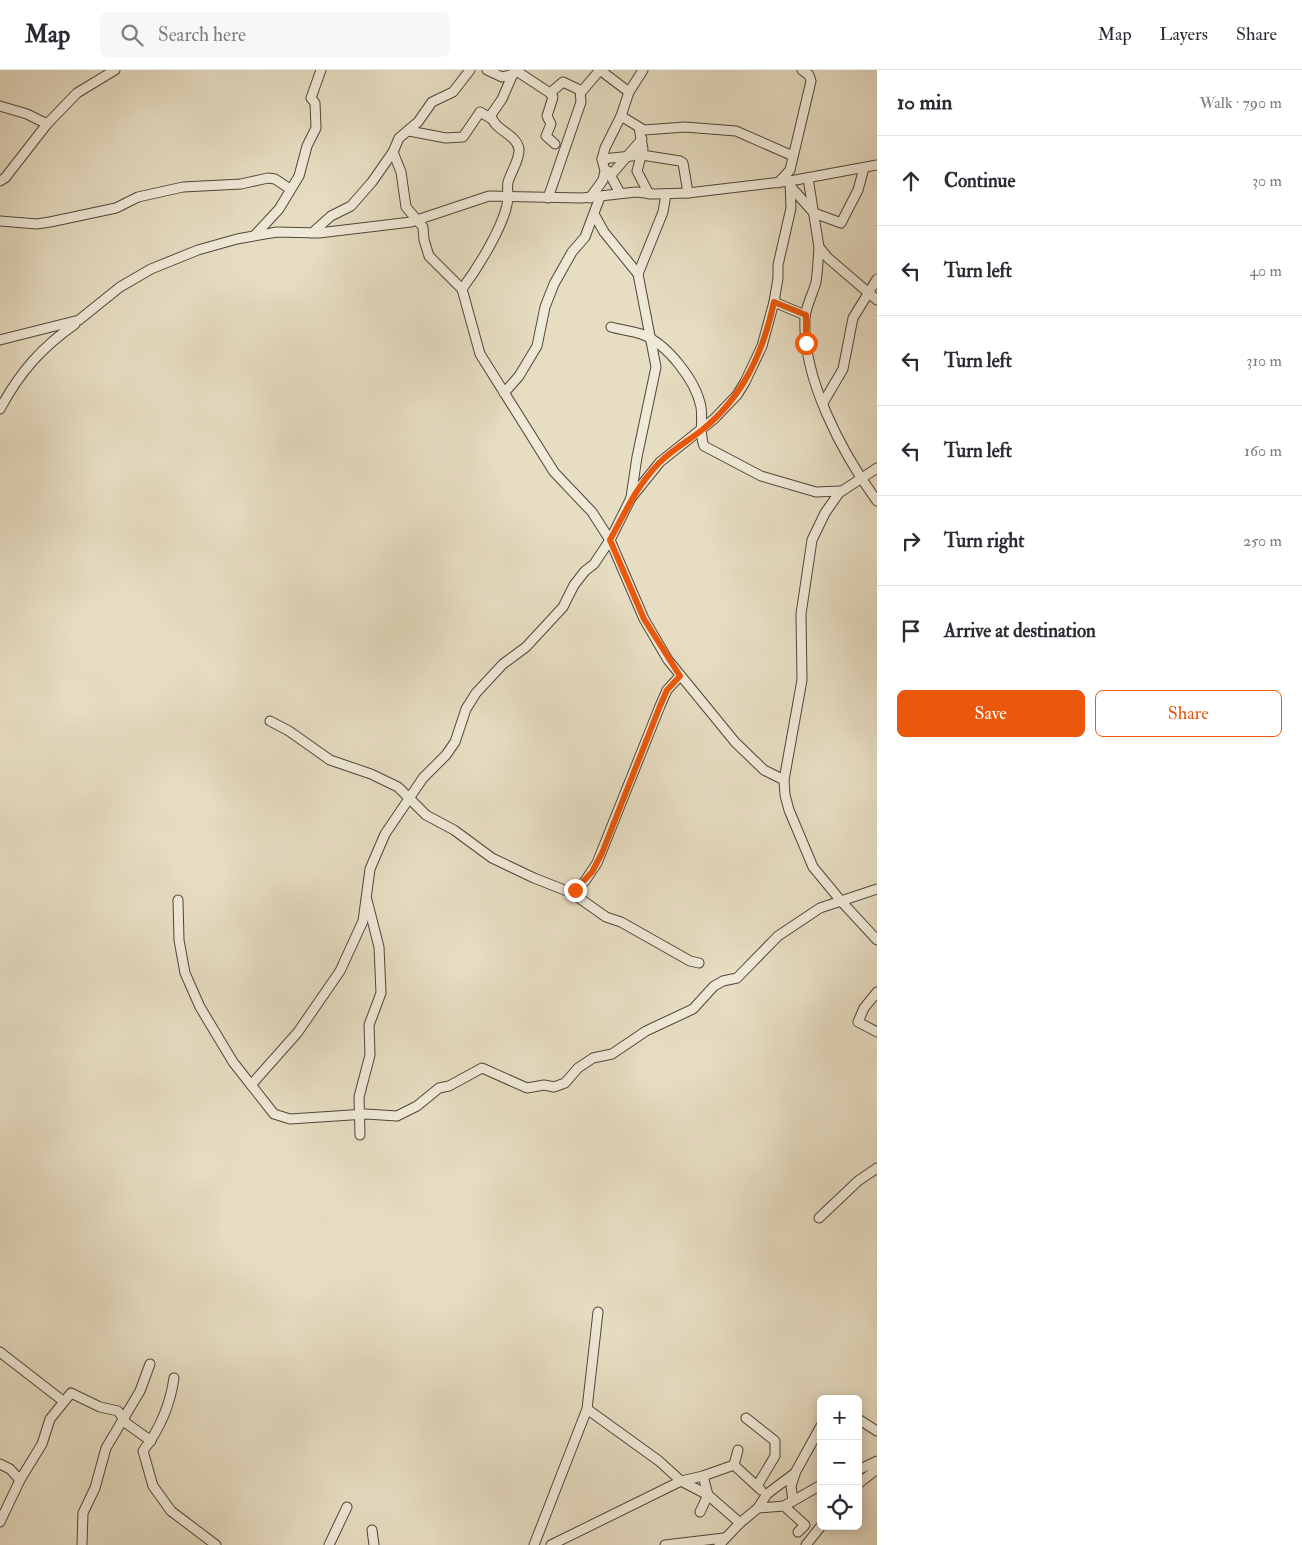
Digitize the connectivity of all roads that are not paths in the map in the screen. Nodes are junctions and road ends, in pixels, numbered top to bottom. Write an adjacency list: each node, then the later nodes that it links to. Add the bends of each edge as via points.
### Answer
1 (114, 70): 15 (street, via 77,93)
2 (322, 70): 33 (street, via 311,98 315,103 316,128 307,146 300,176)
3 (470, 70): 18 (street, via 453,92 432,102)
4 (487, 70): 8 (street, via 502,78)
5 (600, 70): 9 (street, via 588,86); 10 (street)
6 (643, 70): 10 (street)
7 (802, 70): 23 (street, via 811,81)
8 (514, 73): 11 (street); 14 (street)
9 (580, 90): 11 (street, via 563,82); 40 (street, via 581,102)
10 (629, 92): 13 (street)
11 (550, 94): 20 (street, via 553,98 547,116 552,124 546,136)
12 (0, 106): 15 (street)
13 (621, 116): 16 (street); 25 (street, via 604,148)
14 (492, 118): 18 (street, via 480,112 463,137 446,138); 38 (street, via 496,126 519,147 508,183)
15 (48, 124): 30 (street)
16 (639, 128): 17 (street); 19 (street)
17 (650, 129): 19 (street); 23 (street, via 685,127 736,131)
18 (409, 131): 21 (street, via 399,138)
19 (642, 138): 22 (street); 24 (street)
20 (556, 144)
21 (393, 152): 45 (street, via 401,172 406,207); 46 (street, via 351,206 331,216)
22 (642, 155): 24 (street); 35 (street, via 683,163); 36 (street, via 637,171)
23 (793, 156): 31 (street, via 790,170)
24 (628, 157): 25 (street); 28 (street)
25 (604, 163): 28 (street); 41 (street, via 600,187)
26 (877, 165): 27 (street)
27 (864, 168): 29 (street); 42 (street, via 858,190 841,223)
28 (611, 175): 34 (street)
29 (808, 178): 32 (street); 42 (street)
30 (0, 181)
31 (778, 183): 32 (street); 35 (street)
32 (791, 184): 42 (street); 54 (street, via 791,208 778,265)
33 (290, 189): 44 (street, via 268,178 241,184 176,189 138,197 116,208 50,222); 47 (street, via 279,209)
34 (620, 193): 36 (street); 39 (street)
35 (688, 193): 37 (street)
36 (649, 194): 37 (street)
37 (666, 194): 49 (street)
38 (508, 196): 40 (street); 45 (street, via 478,199); 51 (street, via 496,232)
39 (600, 196): 41 (street); 43 (street)
40 (548, 198): 41 (street)
41 (590, 198)
42 (814, 213): 48 (street)
43 (594, 214): 49 (street, via 604,232); 60 (street, via 585,236 554,284 545,307 537,346 519,376)
44 (0, 221)
45 (418, 221): 46 (street); 51 (street, via 423,227 430,256)
46 (312, 234): 47 (street, via 277,232)
47 (254, 236): 56 (street, via 217,243 157,266 120,287)
48 (819, 247): 52 (street); 55 (street, via 816,282)
49 (638, 274): 58 (street)
50 (877, 280): 52 (street)
51 (462, 289): 60 (street, via 480,354)
52 (868, 293): 53 (street); 61 (street, via 853,318 844,369)
53 (877, 300)
54 (774, 302): 55 (street); 63 (street, via 762,346 745,382 728,406)
55 (806, 315): 61 (street, via 809,368)
56 (79, 320): 59 (street); 62 (street, via 48,343 16,380)
57 (611, 327): 58 (street)
58 (650, 339): 63 (street, via 676,360 691,383 701,407); 67 (street, via 656,367)
59 (0, 340)
60 (504, 393): 69 (street, via 554,472 592,512)
61 (823, 403): 65 (street)
62 (0, 409)
63 (702, 430): 66 (street, via 704,446 761,476 816,492); 67 (street, via 660,462)
64 (877, 468): 65 (street)
65 (860, 478): 66 (street); 68 (street)
66 (841, 491): 72 (street, via 825,513 812,540 801,614 802,680)
67 (631, 498): 69 (street)
68 (877, 501)
69 (610, 540): 70 (street, via 644,619); 73 (street, via 574,585 563,607 476,693 466,709 455,742)
70 (680, 676): 72 (street, via 694,689 717,723 751,758 764,770); 76 (street, via 667,690 597,864)
71 (270, 721): 73 (street, via 322,755 390,783)
72 (784, 780): 78 (street, via 789,810 813,867)
73 (410, 798): 75 (street, via 377,851); 76 (street, via 433,820 454,830 492,858)
74 (877, 889): 78 (street)
75 (366, 893): 83 (street, via 363,921 340,971 298,1032); 84 (street, via 379,947 381,993 369,1025 370,1055 359,1097)
76 (572, 893): 80 (street, via 606,917)
77 (178, 900): 83 (street, via 179,940 185,973 200,1007)
78 (841, 901): 79 (street); 84 (street, via 820,908 778,936 737,978 714,986 693,1009 646,1031 612,1054 593,1058 578,1068 565,1083 554,1087 527,1088 482,1068 439,1088 417,1106 397,1116)
79 (877, 940)
80 (699, 963)
81 (877, 992): 82 (street, via 858,1022)
82 (877, 1032)
83 (251, 1085): 84 (street, via 274,1114 290,1119)
84 (359, 1115): 85 (street)
85 (360, 1135)
86 (877, 1168): 87 (street)
87 (819, 1218)
88 (598, 1312): 93 (street)
89 (0, 1352): 92 (street)
90 (150, 1364): 95 (street, via 140,1391)
91 (174, 1378): 99 (street, via 172,1397)
92 (63, 1401): 95 (street, via 71,1393 100,1407 118,1411); 108 (street, via 50,1419 42,1444)
93 (587, 1409): 109 (street); 132 (street)
94 (746, 1418): 111 (street, via 775,1441 776,1456)
95 (123, 1419): 99 (street); 128 (street, via 106,1448 95,1488 83,1513)
96 (862, 1422): 97 (street)
97 (877, 1431)
98 (817, 1433): 106 (street)
99 (151, 1441): 129 (street, via 143,1451 153,1486 171,1511)
100 (738, 1450): 103 (street)
101 (877, 1461): 104 (street)
102 (0, 1464): 108 (street)
103 (734, 1464): 107 (street); 111 (street)
104 (862, 1468)
105 (877, 1468): 110 (street)
106 (795, 1473): 113 (street); 115 (street, via 791,1486)
107 (703, 1476): 109 (street); 114 (street)
108 (20, 1480): 121 (street)
109 (681, 1481): 114 (street); 133 (street)
110 (862, 1481)
111 (757, 1486): 113 (street)
112 (817, 1487): 115 (street)
113 (767, 1494): 118 (street)
114 (708, 1496): 119 (street); 122 (street)
115 (793, 1501): 116 (street)
116 (779, 1507): 118 (street); 120 (street); 125 (street, via 804,1525)
117 (347, 1508): 130 (street)
118 (758, 1508): 122 (street)
119 (700, 1512)
120 (768, 1517)
121 (0, 1522)
122 (740, 1523): 126 (street)
123 (372, 1530): 131 (street)
124 (818, 1530): 135 (street)
125 (798, 1532)
126 (722, 1542): 127 (street)
127 (698, 1544): 134 (street)
128 (82, 1545)
129 (216, 1545)
130 (329, 1545)
131 (374, 1545)
132 (534, 1545)
133 (551, 1545)
134 (665, 1545)
135 (806, 1545)

